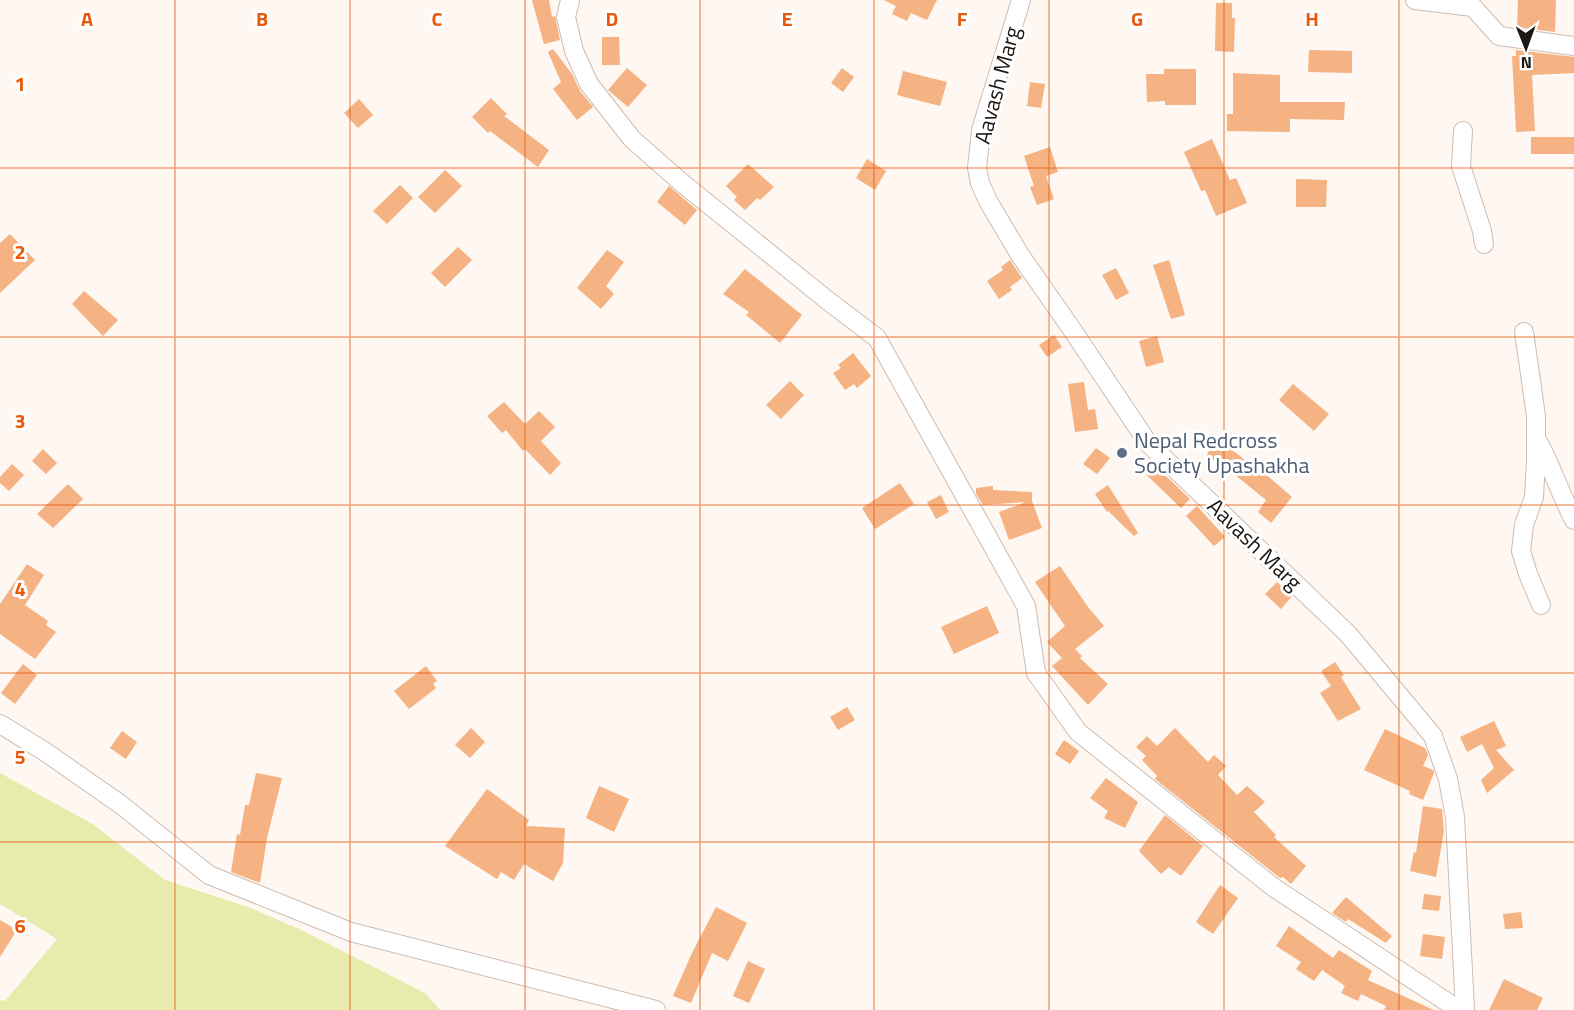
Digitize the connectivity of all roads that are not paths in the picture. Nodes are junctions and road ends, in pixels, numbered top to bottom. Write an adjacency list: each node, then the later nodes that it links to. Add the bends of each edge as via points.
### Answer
1 (570, 0): 13 (street, via 566,17 574,51 589,84 632,139 878,338 1026,606 1036,672 1078,732 1273,887)
2 (1021, 0): 14 (street, Aavash Marg, via 981,130 977,168 980,183 1020,255 1148,443 1348,633 1433,736 1448,779 1455,817)
3 (1415, 0): 4 (street, via 1473,7 1499,36)
4 (1574, 46)
5 (1463, 131): 6 (street, via 1461,166)
6 (1484, 244)
7 (1524, 332): 8 (street)
8 (1536, 438): 9 (street); 10 (street, via 1534,497 1524,525 1521,551)
9 (1574, 520)
10 (1541, 604)
11 (0, 724): 12 (street, via 120,804 209,875 351,932)
12 (656, 1010)
13 (1459, 1010)
14 (1465, 1010)

